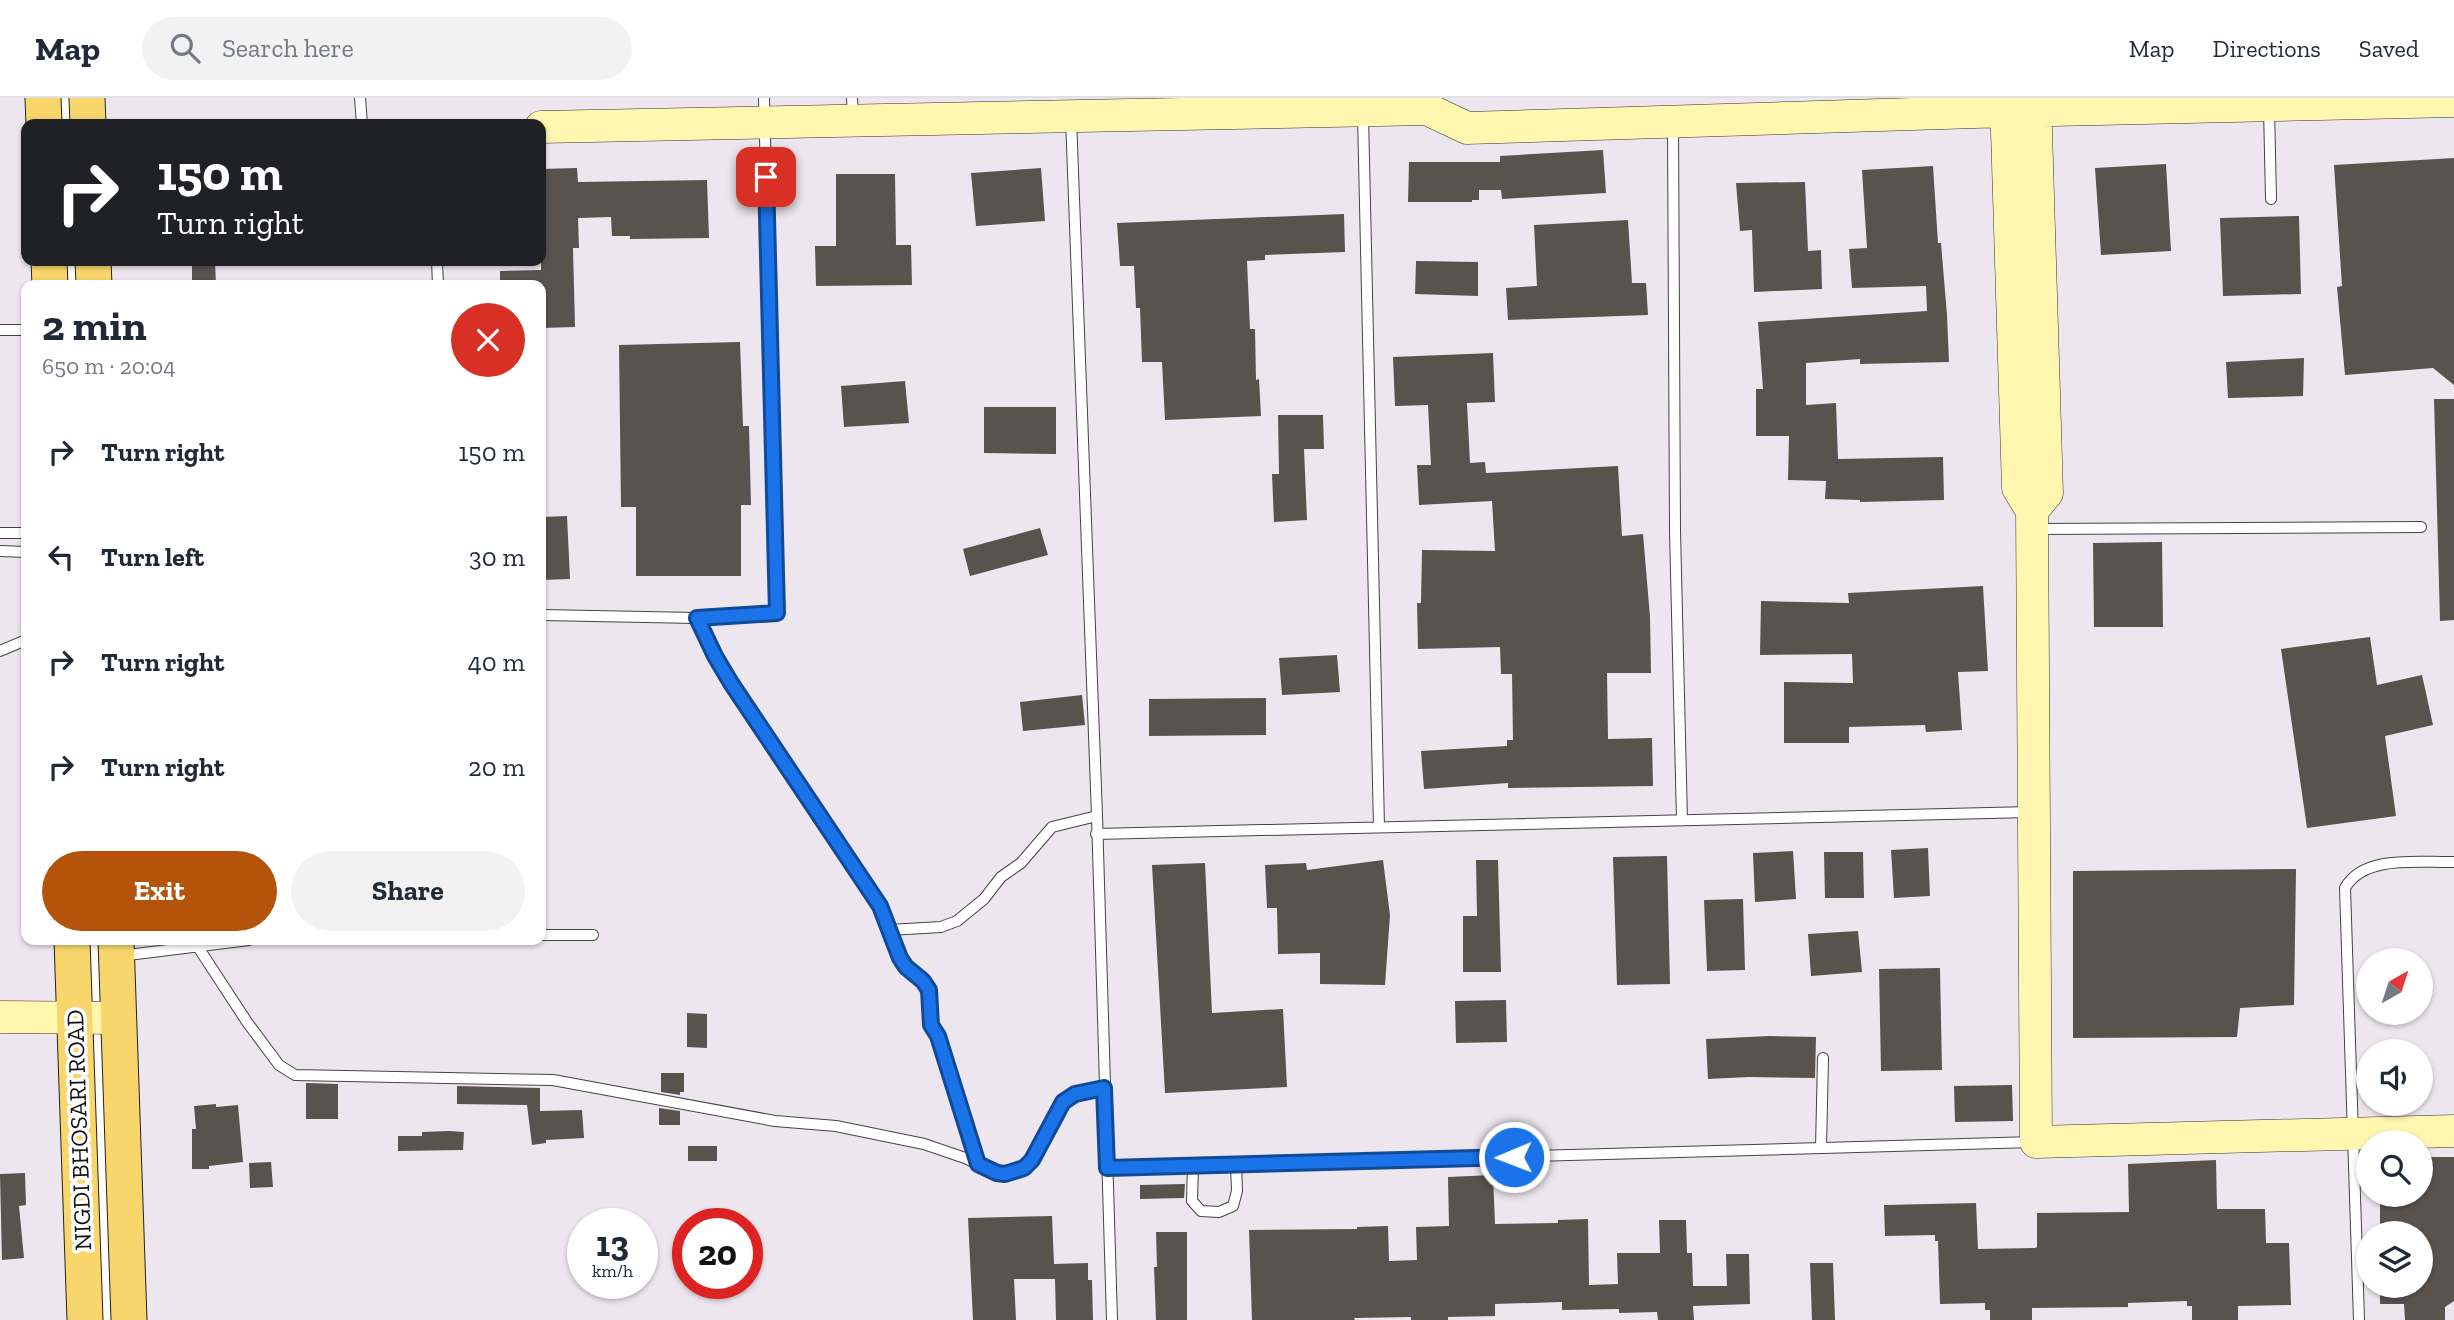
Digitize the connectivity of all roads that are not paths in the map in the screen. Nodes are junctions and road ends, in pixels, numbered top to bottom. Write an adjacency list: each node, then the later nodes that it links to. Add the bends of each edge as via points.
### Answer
1 (43, 98): 12 (main road)
2 (87, 98): 13 (main road)
3 (360, 98): 14 (lane)
4 (2454, 100): 8 (street)
5 (1434, 103): 6 (street); 15 (street, via 1467,128)
6 (1363, 104): 11 (street); 33 (lane)
7 (2021, 104): 8 (street); 15 (street); 20 (street, via 2047,493)
8 (2269, 105): 17 (lane)
9 (852, 109): 10 (street); 11 (street)
10 (764, 110): 16 (street); 27 (lane, via 777,613)
11 (1071, 116): 31 (lane)
12 (44, 119)
13 (88, 119)
14 (362, 119)
15 (1673, 121): 32 (lane)
16 (546, 127)
17 (2271, 199)
18 (0, 330): 19 (lane)
19 (21, 330)
20 (2032, 520): 21 (lane); 30 (street)
21 (2420, 527)
22 (0, 533): 23 (lane)
23 (21, 533)
24 (0, 551): 25 (lane)
25 (21, 552)
26 (546, 615): 27 (lane)
27 (697, 618): 36 (lane, via 715,656 880,906)
28 (21, 642): 29 (lane)
29 (0, 651)
30 (2034, 811): 32 (lane); 50 (street)
31 (1097, 816): 34 (lane); 36 (lane, via 1052,827 1021,863 957,921)
32 (1682, 820): 33 (lane)
33 (1379, 828): 34 (lane)
34 (1096, 834): 47 (lane)
35 (2454, 862): 49 (lane, via 2384,864 2369,868 2345,888)
36 (889, 930): 52 (lane, via 906,967 929,990 931,1025)
37 (546, 935): 38 (lane)
38 (593, 935)
39 (72, 945): 44 (main road, NIGDI BHOSARI ROAD)
40 (213, 945): 41 (lane)
41 (198, 947): 42 (lane); 52 (lane, via 279,1065 295,1075 553,1080 775,1121 836,1126 924,1144)
42 (116, 948): 45 (main road, NIGDI BHOSARI ROAD)
43 (0, 1017): 44 (street)
44 (75, 1018): 45 (street); 56 (main road, NIGDI BHOSARI ROAD)
45 (119, 1018): 57 (main road, NIGDI BHOSARI ROAD)
46 (1823, 1058): 51 (lane)
47 (1104, 1088): 52 (lane, via 1075,1094 1063,1102 1024,1168 1005,1174); 55 (lane)
48 (2454, 1131): 49 (street)
49 (2353, 1134): 50 (street); 59 (lane)
50 (2036, 1142): 51 (lane)
51 (1821, 1148): 53 (lane)
52 (978, 1164)
53 (1236, 1164): 54 (lane); 54 (lane, via 1233,1206 1219,1212 1201,1211 1192,1201)
54 (1193, 1165): 55 (lane)
55 (1107, 1168): 58 (lane)
56 (85, 1320)
57 (129, 1320)
58 (1112, 1320)
59 (2359, 1320)

